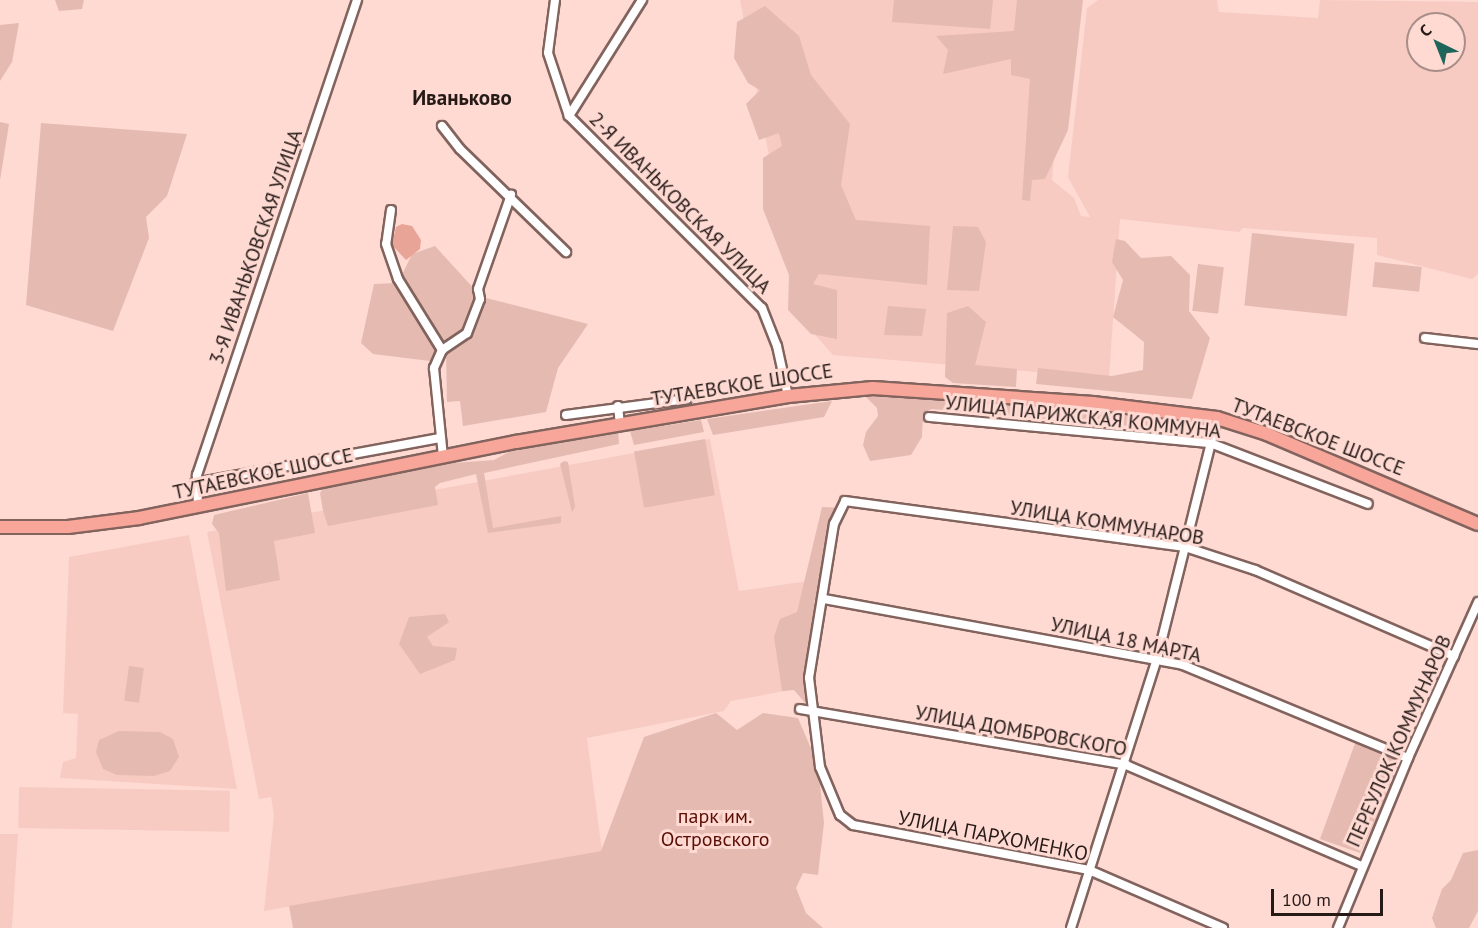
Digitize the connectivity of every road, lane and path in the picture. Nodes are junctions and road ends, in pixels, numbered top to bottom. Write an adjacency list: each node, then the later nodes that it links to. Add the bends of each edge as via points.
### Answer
1 (357, 0): 22 (street, 3-Я ИВАНЬКОВСКАЯ УЛИЦА)
2 (555, 0): 4 (street, 2-Я ИВАНЬКОВСКАЯ УЛИЦА, via 548,53)
3 (642, 0): 4 (street)
4 (569, 116): 12 (street, 2-Я ИВАНЬКОВСКАЯ УЛИЦА, via 762,308 777,346)
5 (442, 126): 6 (street, via 459,149)
6 (511, 195): 8 (street); 11 (street, via 467,333)
7 (391, 210): 11 (street, via 386,244 398,279)
8 (566, 252)
9 (1425, 339): 10 (street)
10 (1478, 344)
11 (442, 350): 19 (street, via 434,368)
12 (788, 396): 17 (main road, ТУТАЕВСКОЕ ШОССЕ, via 873,388 914,390 1093,403); 18 (main road, ТУТАЕВСКОЕ ШОССЕ)
13 (687, 399): 14 (street)
14 (618, 406): 15 (street); 18 (street)
15 (566, 415)
16 (929, 417): 20 (street, УЛИЦА ПАРИЖСКАЯ КОММУНА)
17 (1217, 418): 20 (street); 25 (main road, ТУТАЕВСКОЕ ШОССЕ, via 1267,434)
18 (620, 424): 21 (main road, ТУТАЕВСКОЕ ШОССЕ)
19 (440, 438): 21 (street); 22 (street)
20 (1210, 443): 23 (street, УЛИЦА ПАРИЖСКАЯ КОММУНА); 27 (street)
21 (444, 456): 24 (main road, ТУТАЕВСКОЕ ШОССЕ)
22 (195, 483): 24 (street, 3-Я ИВАНЬКОВСКАЯ УЛИЦА)
23 (1368, 504)
24 (198, 507): 26 (main road, ТУТАЕВСКОЕ ШОССЕ, via 68,528)
25 (1478, 524)
26 (0, 527)
27 (1185, 547): 28 (street, УЛИЦА КОММУНАРОВ, via 845,501 834,524); 30 (street, УЛИЦА КОММУНАРОВ, via 1255,570); 31 (street)
28 (824, 599): 31 (street, УЛИЦА 18 МАРТА); 33 (street, via 809,678)
29 (1478, 602): 30 (street, ПЕРЕУЛОК КОММУНАРОВ)
30 (1454, 656): 34 (street, ПЕРЕУЛОК КОММУНАРОВ)
31 (1157, 659): 34 (street, УЛИЦА 18 МАРТА, via 1184,665 1273,699); 35 (street)
32 (800, 709): 33 (street, УЛИЦА ДОМБРОВСКОГО)
33 (811, 711): 35 (street, УЛИЦА ДОМБРОВСКОГО); 37 (street, УЛИЦА ПАРХОМЕНКО, via 820,767 840,815 853,825)
34 (1408, 758): 36 (street, ПЕРЕУЛОК КОММУНАРОВ)
35 (1126, 765): 36 (street, УЛИЦА ДОМБРОВСКОГО); 37 (street)
36 (1362, 866): 40 (street, ПЕРЕУЛОК КОММУНАРОВ)
37 (1089, 870): 38 (street); 39 (street, УЛИЦА ПАРХОМЕНКО)
38 (1071, 928)
39 (1223, 928)
40 (1338, 928)

